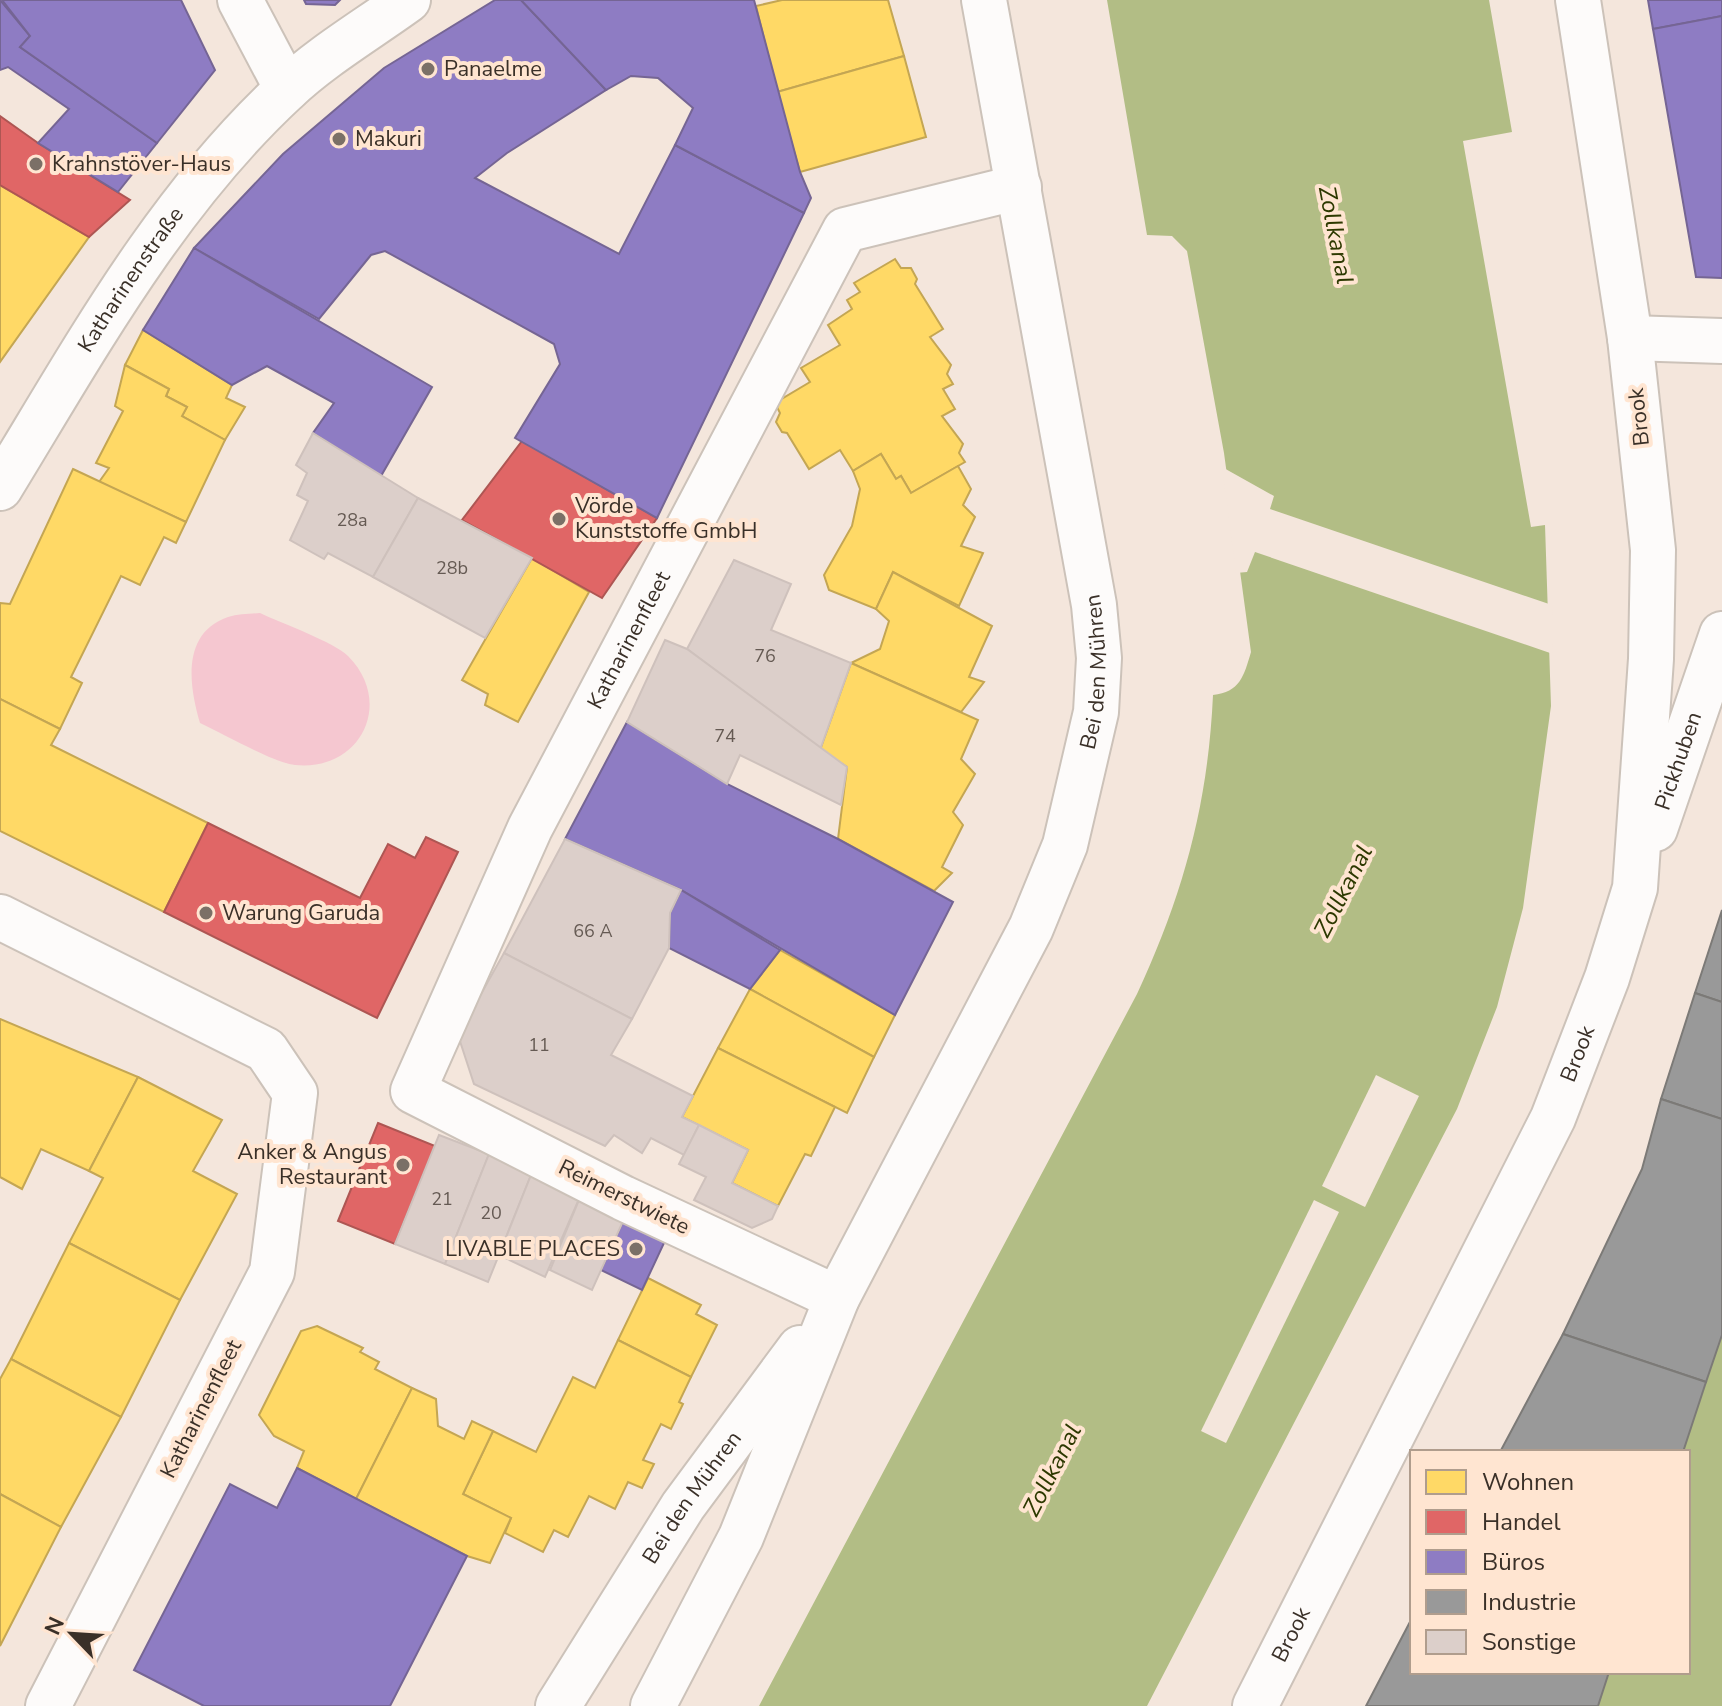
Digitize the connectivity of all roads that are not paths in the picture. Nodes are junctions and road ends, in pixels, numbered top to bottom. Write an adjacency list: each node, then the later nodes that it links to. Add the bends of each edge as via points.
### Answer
1 (240, 0): 5 (street)
2 (408, 0): 5 (street, Katharinenstraße)
3 (984, 0): 6 (street, Bei den Mühren)
4 (1578, 0): 7 (street, Brook)
5 (287, 89): 9 (street, Katharinenstraße, via 183,201)
6 (1019, 187): 13 (street, Katharinenfleet, via 845,230 530,828); 14 (street, Bei den Mühren, via 1094,605 1099,658 1096,712 1065,845 1031,928)
7 (1630, 338): 8 (street); 11 (street, Brook, via 1653,550)
8 (1722, 341)
9 (0, 488)
10 (1722, 634): 11 (street, Pickhuben)
11 (1635, 888): 18 (street, Brook, via 1584,1044 1536,1156)
12 (0, 917): 15 (street, Katharinenfleet, via 266,1050 295,1093 272,1272)
13 (413, 1091): 14 (street, Reimerstwiete, via 623,1198)
14 (837, 1298): 16 (street, Bei den Mühren, via 683,1506); 17 (street, Bei den Mühren, via 741,1537)
15 (48, 1706)
16 (558, 1706)
17 (653, 1706)
18 (1255, 1706)

